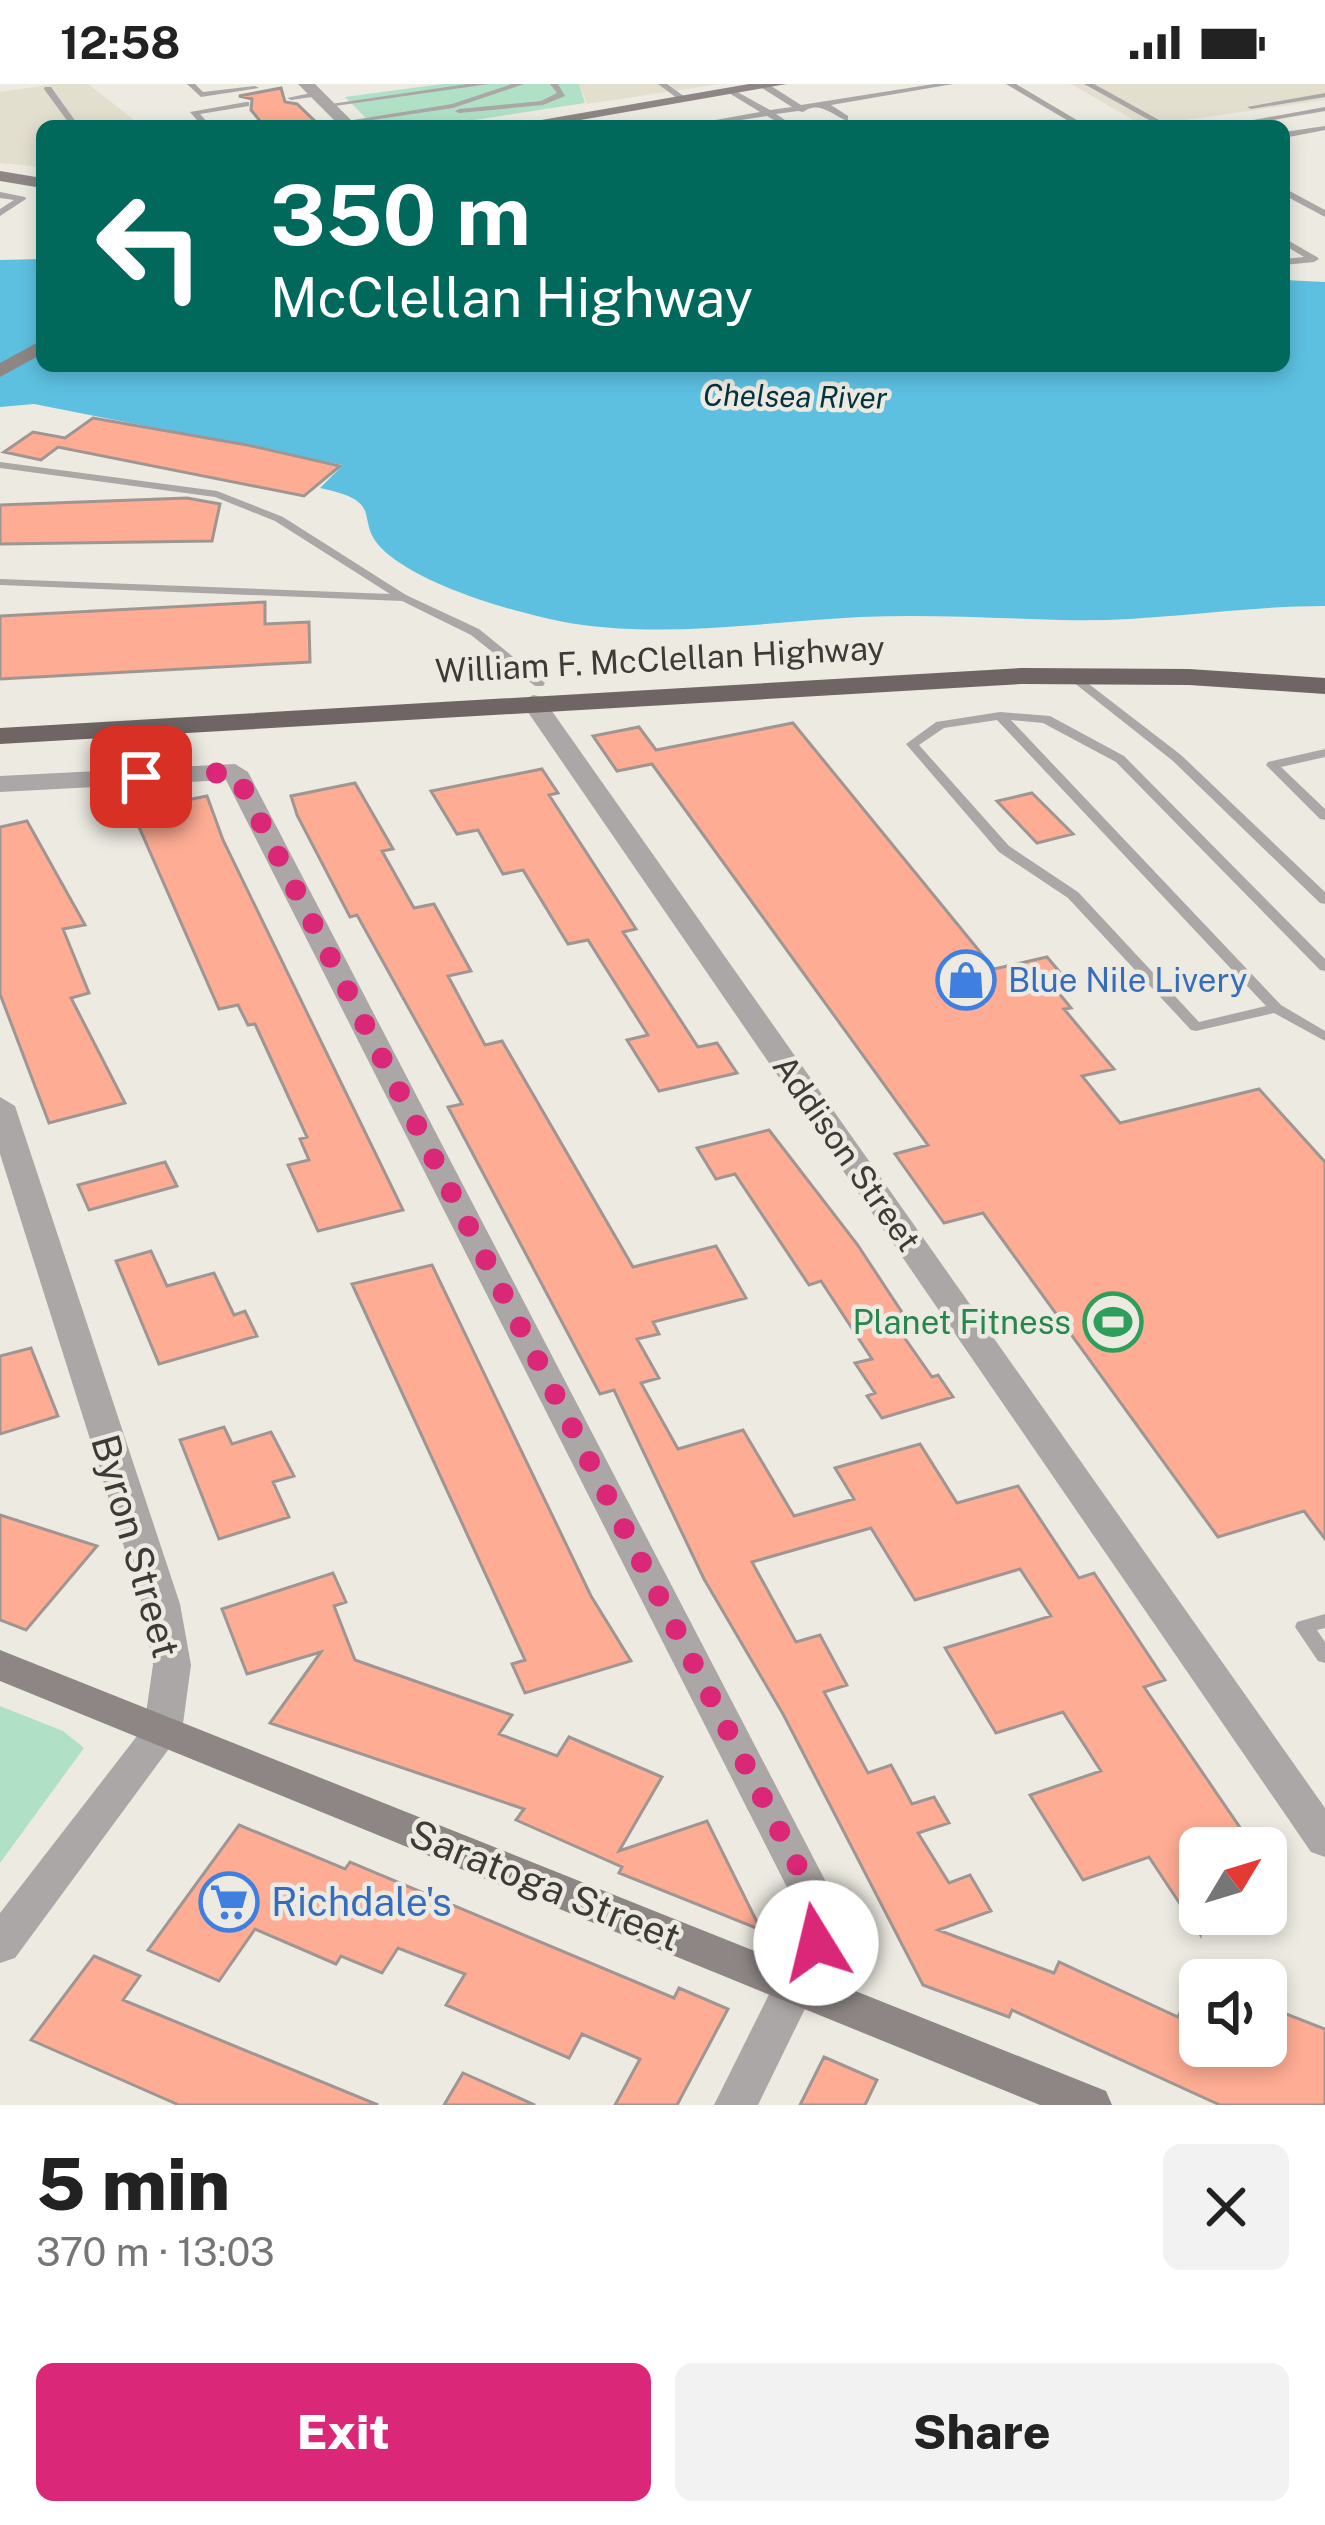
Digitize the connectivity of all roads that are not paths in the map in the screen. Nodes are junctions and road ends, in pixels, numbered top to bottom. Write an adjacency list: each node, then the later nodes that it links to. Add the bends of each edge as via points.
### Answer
1 (191, 84): 15 (lane)
2 (251, 84): 15 (lane)
3 (485, 84): 12 (lane)
4 (520, 84): 21 (lane)
5 (554, 84): 25 (lane, via 562,94 543,103)
6 (662, 84): 18 (lane)
7 (949, 84): 20 (lane)
8 (1010, 84): 37 (lane)
9 (1088, 84): 38 (lane)
10 (772, 85): 13 (main road); 26 (lane)
11 (48, 89): 29 (lane)
12 (444, 91): 14 (lane); 21 (lane)
13 (732, 92): 18 (main road); 27 (lane)
14 (317, 94): 17 (lane); 31 (street)
15 (201, 95): 23 (lane)
16 (1325, 95): 22 (lane)
17 (290, 98)
18 (684, 99): 33 (main road)
19 (246, 104): 23 (lane)
20 (823, 104): 26 (lane); 28 (lane)
21 (459, 105): 25 (lane)
22 (1251, 107)
23 (214, 109): 30 (lane, via 194,112)
24 (1325, 109): 39 (lane)
25 (432, 110): 32 (lane)
26 (807, 112): 27 (lane); 36 (lane)
27 (766, 114): 34 (lane); 35 (lane)
28 (845, 118)
29 (71, 120)
30 (201, 120)
31 (343, 120)
32 (371, 120)
33 (553, 120)
34 (726, 120)
35 (778, 120)
36 (821, 120)
37 (1073, 120)
38 (1155, 120)
39 (1260, 120)
40 (1325, 128): 41 (lane)
41 (1290, 134)
42 (0, 174): 43 (main road)
43 (36, 179)
44 (1290, 194): 47 (lane)
45 (0, 195): 46 (lane, via 22,199)
46 (0, 213)
47 (1325, 214)
48 (1290, 245): 49 (lane, via 1314,259)
49 (1290, 261)
50 (36, 349): 51 (main road)
51 (0, 370)
52 (0, 465): 54 (lane, via 218,494 279,519)
53 (0, 582): 54 (lane)
54 (404, 598): 58 (lane, via 476,632)
55 (1325, 664): 58 (highway, William F. McClellan Highway, via 1057,655)
56 (1072, 675): 57 (highway, William F. McClellan Highway); 58 (highway, William F. McClellan Highway); 65 (lane, via 1177,758)
57 (1325, 686)
58 (536, 693): 59 (highway, William F. McClellan Highway); 61 (highway, William F. McClellan Highway); 74 (street, Addison Street)
59 (0, 713)
60 (1000, 716): 66 (lane, via 1046,718 1120,758); 67 (lane); 67 (lane, via 940,724 912,744 1004,849 1073,895 1196,1027)
61 (0, 736)
62 (1325, 753): 64 (lane, via 1272,765)
63 (0, 784): 76 (street, via 235,772 818,1907 820,1931)
64 (1325, 816)
65 (1325, 900)
66 (1325, 967)
67 (1276, 1008): 68 (lane)
68 (1325, 1037)
69 (0, 1106): 73 (street, Byron Street, via 161,1604 172,1665)
70 (1325, 1621): 71 (lane, via 1304,1627)
71 (1325, 1656)
72 (0, 1665): 73 (main road, Saratoga Street)
73 (164, 1731): 75 (street); 76 (main road, Saratoga Street)
74 (1325, 1840)
75 (0, 1945)
76 (795, 1986): 77 (street); 78 (main road, Saratoga Street)
77 (736, 2105)
78 (1090, 2105)

